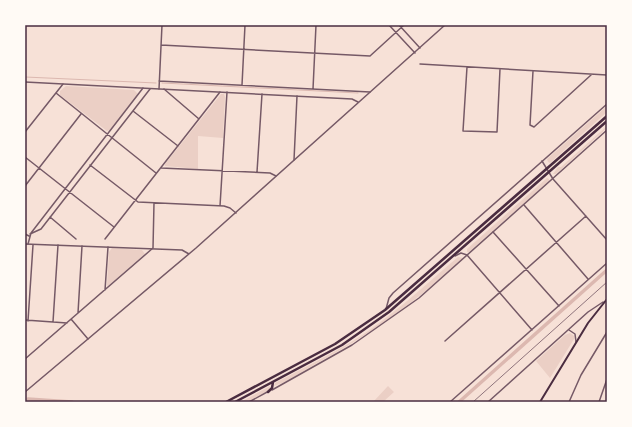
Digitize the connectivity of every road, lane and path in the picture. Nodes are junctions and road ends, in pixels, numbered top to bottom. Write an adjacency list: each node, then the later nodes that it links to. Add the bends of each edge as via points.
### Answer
1 (162, 25): 10 (street)
2 (245, 25): 12 (street)
3 (316, 25): 14 (street)
4 (388, 25): 9 (street)
5 (399, 25): 8 (street)
6 (404, 25): 8 (street)
7 (446, 25): 11 (street)
8 (401, 28): 9 (street); 11 (street)
9 (396, 32): 13 (street); 14 (street, via 370,56)
10 (161, 45): 12 (street); 21 (street)
11 (420, 48): 13 (street)
12 (244, 49): 14 (street); 24 (street)
13 (415, 52): 32 (street)
14 (315, 53): 29 (street)
15 (420, 64): 16 (street)
16 (467, 67): 17 (street); 17 (street, via 463,131 497,132)
17 (500, 69): 18 (street)
18 (534, 71): 19 (street); 19 (street, via 530,125 534,127)
19 (591, 74): 20 (street)
20 (607, 75)
21 (159, 81): 24 (street); 27 (street)
22 (25, 82): 23 (street)
23 (63, 84): 25 (street); 33 (street)
24 (242, 85): 29 (street)
25 (143, 88): 26 (street); 45 (street)
26 (150, 88): 27 (street); 38 (street)
27 (159, 89): 28 (street)
28 (163, 89): 30 (street); 41 (street)
29 (313, 89): 32 (street)
30 (220, 92): 31 (street); 41 (street)
31 (227, 92): 34 (street); 55 (street)
32 (370, 92): 36 (street)
33 (56, 93): 39 (street); 44 (street)
34 (262, 94): 35 (street); 58 (street)
35 (297, 96): 36 (street, via 352,99); 49 (street)
36 (358, 102): 49 (street)
37 (607, 104): 50 (street)
38 (133, 111): 46 (street); 47 (street)
39 (82, 114): 45 (street); 52 (street)
40 (607, 116): 54 (highway)
41 (199, 119): 47 (street)
42 (607, 121): 56 (highway)
43 (607, 130): 60 (street)
44 (25, 132)
45 (108, 134): 46 (street); 62 (street)
46 (112, 138): 51 (street); 57 (street)
47 (178, 146): 53 (street)
48 (25, 157): 52 (street)
49 (294, 160): 59 (street)
50 (542, 161): 54 (street); 96 (street, via 391,295)
51 (90, 165): 63 (street); 64 (street)
52 (39, 168): 61 (street); 62 (street)
53 (161, 168): 55 (street); 57 (street)
54 (547, 169): 56 (street); 96 (highway)
55 (222, 171): 58 (street); 67 (street)
56 (549, 172): 60 (street); 87 (highway)
57 (157, 173): 64 (street)
58 (257, 173): 59 (street, via 270,173)
59 (276, 176): 68 (street)
60 (553, 179): 66 (street); 69 (street)
61 (25, 186)
62 (65, 188): 63 (street); 74 (street)
63 (70, 192): 70 (street); 71 (street)
64 (136, 200): 65 (street); 71 (street)
65 (154, 203): 67 (street); 85 (street)
66 (524, 205): 72 (street); 78 (street)
67 (220, 206): 68 (street, via 228,207)
68 (236, 213): 86 (street)
69 (586, 216): 77 (street); 78 (street)
70 (50, 217): 74 (street, via 39,230); 75 (street)
71 (114, 227): 76 (street)
72 (494, 232): 88 (street); 90 (street)
73 (25, 234): 74 (street)
74 (30, 235): 80 (street)
75 (76, 239)
76 (105, 239)
77 (607, 240)
78 (556, 243): 90 (street); 91 (street)
79 (25, 244): 80 (street)
80 (28, 244): 81 (street)
81 (33, 244): 82 (street); 100 (street)
82 (58, 245): 83 (street); 101 (street)
83 (82, 246): 84 (street); 97 (street)
84 (108, 247): 85 (street); 92 (street)
85 (153, 248): 86 (street, via 184,250); 92 (street)
86 (189, 254): 106 (street)
87 (455, 256): 88 (street, via 463,253); 111 (highway, via 396,307 362,332)
88 (467, 256): 93 (street); 113 (street, via 419,298 360,340)
89 (607, 263): 91 (street)
90 (526, 270): 93 (street); 95 (street)
91 (589, 280): 95 (street)
92 (105, 290): 97 (street)
93 (500, 293): 103 (street); 107 (street)
94 (606, 300): 104 (street, via 591,309); 108 (main road)
95 (559, 306): 103 (street)
96 (386, 310): 114 (highway, via 335,344)
97 (78, 313): 98 (street)
98 (71, 319): 102 (street); 106 (street)
99 (25, 320): 100 (street)
100 (28, 320): 101 (street)
101 (53, 322): 102 (street)
102 (67, 323): 109 (street)
103 (532, 330): 117 (street)
104 (568, 330): 108 (street, via 575,334); 118 (street)
105 (607, 332): 120 (street, via 581,375)
106 (88, 340): 112 (street)
107 (445, 341)
108 (576, 342): 119 (main road)
109 (25, 359)
110 (607, 379): 121 (street)
111 (273, 382): 113 (highway); 115 (highway)
112 (25, 392)
113 (268, 392): 116 (street)
114 (226, 402)
115 (235, 402)
116 (250, 402)
117 (450, 402)
118 (488, 402)
119 (540, 402)
120 (569, 402)
121 (599, 402)

